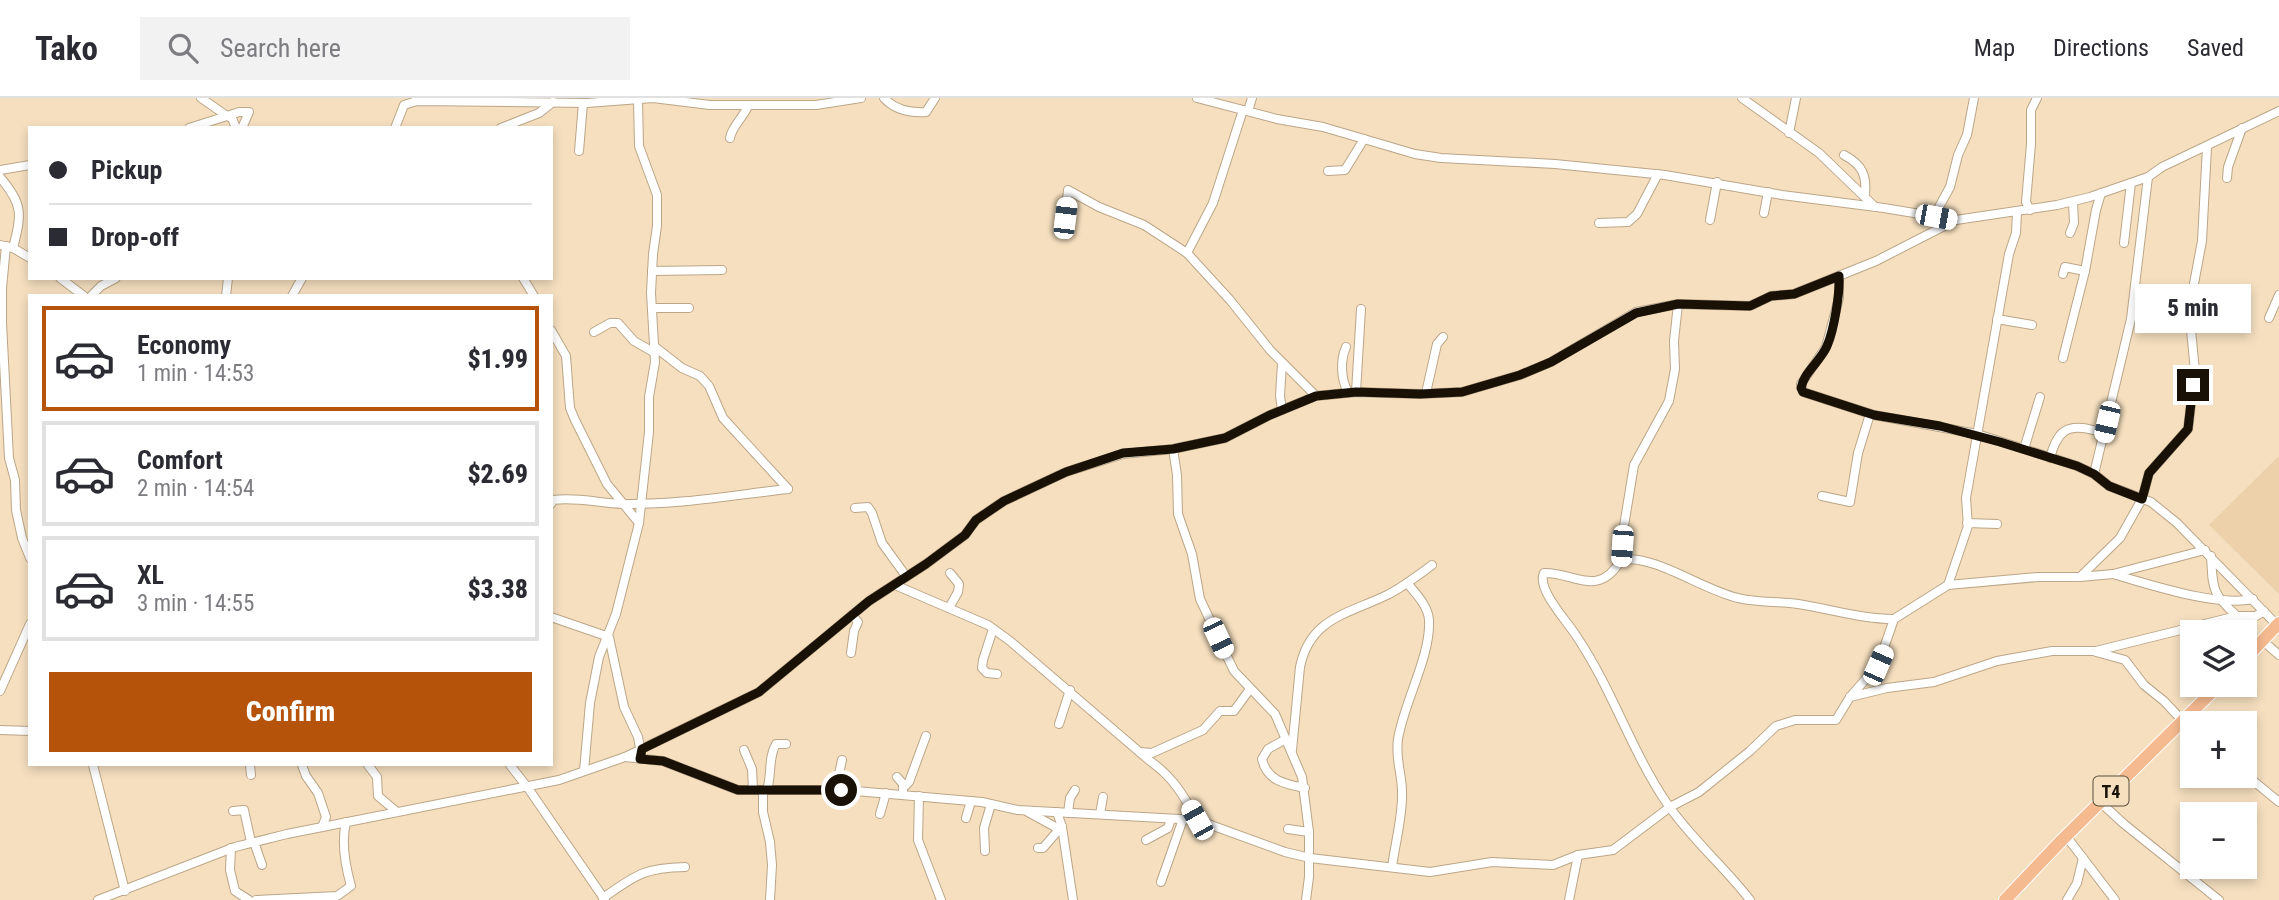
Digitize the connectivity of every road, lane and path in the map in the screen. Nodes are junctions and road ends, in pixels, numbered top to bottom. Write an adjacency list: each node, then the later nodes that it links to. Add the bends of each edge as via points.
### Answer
1 (201, 98): 20 (street)
2 (862, 98): 17 (street, via 816,105)
3 (884, 98): 4 (street, via 910,113 926,112)
4 (935, 98)
5 (1197, 98): 18 (street)
6 (1252, 98): 18 (street)
7 (1742, 98): 27 (street)
8 (1796, 98): 27 (street)
9 (1974, 98): 50 (street, via 1968,135)
10 (2037, 98): 47 (street, via 2031,110 2026,202)
11 (639, 99): 12 (street); 14 (street); 61 (street, via 639,146 657,195)
12 (668, 99): 15 (street)
13 (506, 100): 16 (street); 24 (street, via 409,103)
14 (580, 101): 16 (street); 31 (street)
15 (694, 101): 17 (street)
16 (553, 102): 25 (street)
17 (748, 106): 28 (street)
18 (1246, 111): 29 (street); 58 (street, via 1213,203)
19 (2279, 111): 26 (street)
20 (227, 116): 21 (street); 22 (street); 23 (street, via 249,112)
21 (195, 126)
22 (235, 126)
23 (243, 126)
24 (396, 126)
25 (506, 126)
26 (2242, 128): 30 (street); 38 (street)
27 (1788, 133): 44 (street, via 1819,153)
28 (730, 138)
29 (1364, 139): 35 (street, via 1345,170); 36 (street, via 1441,158)
30 (2207, 147): 37 (street); 97 (street, via 2202,241 2193,289 2195,371 2188,429 2149,473)
31 (579, 151)
32 (1844, 155): 44 (street, via 1860,166 1867,181)
33 (28, 164): 34 (street)
34 (0, 170)
35 (1328, 171)
36 (1658, 174): 40 (street); 54 (street, via 1637,215 1628,222)
37 (2148, 177): 41 (street); 95 (street, via 2131,318)
38 (2228, 178)
39 (1, 182): 57 (street, via 10,186 18,200 19,223)
40 (1717, 183): 42 (street); 52 (street)
41 (2132, 183): 43 (street); 56 (street)
42 (1769, 192): 46 (street); 49 (street)
43 (2101, 193): 45 (street); 62 (street)
44 (1865, 196): 46 (street)
45 (2073, 202): 47 (street); 55 (street)
46 (1875, 207): 50 (street)
47 (2030, 210): 48 (street)
48 (2017, 212): 53 (street); 75 (street)
49 (1764, 213)
50 (1936, 217): 53 (street)
51 (1065, 218): 58 (street, via 1068,190 1144,225)
52 (1710, 220)
53 (1956, 220): 64 (street)
54 (1599, 223)
55 (2070, 233)
56 (2124, 243)
57 (6, 246): 59 (street); 105 (street, via 2,323 9,458)
58 (1187, 253): 83 (street)
59 (28, 257)
60 (722, 270): 61 (street)
61 (652, 271): 71 (street)
62 (2085, 271): 63 (street, via 2064,267); 82 (street)
63 (2063, 274)
64 (1839, 276): 70 (street, via 1750,306); 89 (street, via 1839,298 1826,347 1801,388)
65 (63, 280): 67 (street)
66 (112, 280): 68 (street)
67 (81, 294)
68 (93, 294)
69 (2279, 295): 74 (street)
70 (1678, 304): 85 (street, via 1636,313 1520,375 1462,392); 107 (street, via 1669,401 1634,465)
71 (652, 308): 72 (street); 81 (street)
72 (689, 308)
73 (1361, 309): 84 (street)
74 (2269, 318)
75 (1997, 319): 76 (street); 91 (street)
76 (2032, 325)
77 (594, 332): 81 (street, via 618,323 634,341)
78 (553, 333): 100 (street, via 566,356 570,408 607,484)
79 (1443, 337): 85 (street, via 1437,344)
80 (1346, 347): 84 (street, via 1344,385)
81 (655, 350): 99 (street); 99 (street, via 700,376 723,418 788,489)
82 (2063, 359)
83 (1282, 363): 86 (street); 88 (street)
84 (1352, 392): 85 (street); 86 (street)
85 (1426, 393)
86 (1316, 396): 88 (street)
87 (2040, 397): 93 (street)
88 (1282, 410): 92 (street, via 1225,438)
89 (1870, 414): 91 (street); 96 (street, via 1850,502)
90 (2093, 430): 94 (street, via 2074,426 2062,432)
91 (1977, 434): 93 (street); 103 (street, via 1966,498)
92 (1173, 449): 111 (street, via 1123,453 1034,486 976,520 965,535); 134 (street, via 1178,514 1192,554 1200,599 1234,671)
93 (2024, 449): 94 (street)
94 (2050, 458): 95 (street)
95 (2094, 474): 97 (street, via 2109,486)
96 (1822, 496)
97 (2142, 499): 106 (street, via 2177,523); 112 (street, via 2120,538)
98 (553, 500): 100 (street)
99 (641, 502): 100 (street); 102 (street)
100 (623, 504): 102 (street)
101 (855, 508): 111 (street, via 868,507 882,543)
102 (639, 523): 127 (street)
103 (1967, 523): 104 (street); 115 (street)
104 (1997, 524)
105 (28, 553)
106 (2208, 553): 110 (street); 116 (street, via 2214,591); 117 (street)
107 (1621, 560): 123 (street, via 1648,562 1738,598); 178 (street, via 1602,579 1576,580 1546,572 1542,581 1609,692)
108 (1432, 565): 113 (street)
109 (950, 573): 118 (street, via 959,584)
110 (2113, 574): 112 (street); 116 (street)
111 (906, 576): 114 (street)
112 (2080, 577): 115 (street)
113 (1408, 584): 150 (street, via 1317,631 1300,667); 206 (street, via 1425,606 1429,622 1398,740 1402,805)
114 (895, 585): 118 (street); 120 (street)
115 (1948, 585): 123 (street)
116 (2220, 599): 117 (street); 121 (street)
117 (2253, 599): 119 (street)
118 (949, 608): 126 (street)
119 (2264, 611): 121 (street, via 2256,616); 124 (street)
120 (852, 615): 131 (street, via 858,622); 148 (street, via 759,692)
121 (2237, 615): 130 (street)
122 (553, 619): 127 (street)
123 (1894, 619): 137 (street, via 1878,665)
124 (2278, 624): 128 (highway)
125 (28, 628): 136 (street)
126 (993, 629): 133 (street, via 982,668); 135 (street)
127 (609, 637): 148 (street, via 624,707); 160 (street, via 599,657 590,703)
128 (2263, 641): 129 (highway); 132 (street)
129 (2257, 647)
130 (2091, 651): 137 (street, via 2052,651 1997,661 1934,682); 140 (street, via 2125,660)
131 (851, 653)
132 (2279, 655)
133 (997, 674)
134 (1250, 689): 146 (street, via 1275,714); 151 (street, via 1234,711 1220,711 1203,730 1152,753)
135 (1070, 690): 141 (street); 151 (street)
136 (0, 691)
137 (1850, 697): 178 (street, via 1836,720 1795,720 1776,726 1699,792)
138 (2207, 697): 139 (highway, T4)
139 (2193, 711)
140 (2180, 720)
141 (1059, 724)
142 (2180, 724): 175 (highway, T4)
143 (0, 730): 144 (street)
144 (28, 731)
145 (926, 736): 170 (street)
146 (1286, 738): 150 (street); 165 (street, via 1268,749 1262,759 1264,767 1273,779)
147 (786, 744): 167 (street, via 776,744 772,750 772,778)
148 (642, 749): 152 (street); 153 (street)
149 (744, 750): 166 (street, via 752,769)
150 (1292, 750): 165 (street)
151 (1140, 752): 189 (street, via 1166,772)
152 (625, 757): 153 (street); 160 (street)
153 (640, 759): 166 (street, via 663,761 738,790)
154 (842, 760): 168 (street)
155 (93, 766): 208 (street)
156 (250, 766): 161 (street)
157 (302, 766): 191 (street, via 327,817)
158 (369, 766): 181 (street, via 377,777 378,796)
159 (511, 766): 164 (street)
160 (584, 771): 164 (street)
161 (251, 775)
162 (897, 777): 170 (street)
163 (2257, 784): 176 (street)
164 (528, 788): 181 (street); 209 (street)
165 (1305, 788): 194 (street)
166 (753, 790): 167 (street)
167 (765, 790): 168 (street); 214 (street, via 764,824 772,865)
168 (841, 790): 171 (street)
169 (1075, 790): 183 (street)
170 (903, 791): 171 (street); 172 (street)
171 (886, 793): 184 (street)
172 (919, 796): 174 (street); 215 (street, via 918,840)
173 (1103, 797): 185 (street)
174 (971, 801): 177 (street); 186 (street)
175 (2100, 802): 195 (highway, T4); 223 (street)
176 (2279, 802)
177 (991, 804): 179 (street); 200 (street)
178 (1670, 807): 201 (street, via 1613,850); 219 (street)
179 (1026, 810): 182 (street); 192 (street)
180 (233, 811): 197 (street, via 244,810)
181 (397, 812): 190 (street)
182 (1057, 813): 183 (street); 192 (street)
183 (1068, 813): 185 (street)
184 (880, 814)
185 (1100, 814): 187 (street)
186 (966, 818)
187 (1171, 819): 188 (street); 196 (street, via 1168,828)
188 (1183, 819): 189 (street); 207 (street)
189 (1197, 820): 202 (street)
190 (346, 822): 191 (street); 213 (street, via 343,835 351,886 337,896)
191 (321, 827): 197 (street)
192 (1060, 828): 199 (street); 216 (street)
193 (1288, 829): 194 (street)
194 (1310, 832): 202 (street)
195 (2066, 836): 203 (street); 220 (highway, T4)
196 (1146, 840)
197 (253, 842): 198 (street); 204 (street)
198 (231, 848): 208 (street); 212 (street, via 235,891)
199 (1038, 848)
200 (985, 851)
201 (1578, 855): 206 (street, via 1553,865 1492,862 1430,872); 218 (street)
202 (1310, 858): 206 (street); 217 (street)
203 (2083, 858): 221 (street); 222 (street)
204 (262, 865)
205 (685, 867): 209 (street, via 645,871)
206 (1392, 867)
207 (1161, 882)
208 (128, 890): 210 (street); 211 (street)
209 (604, 899)
210 (98, 900)
211 (130, 900)
212 (249, 900)
213 (256, 900)
214 (770, 900)
215 (941, 900)
216 (1073, 900)
217 (1306, 900)
218 (1569, 900)
219 (1750, 900)
220 (2005, 900)
221 (2067, 900)
222 (2115, 900)
223 (2219, 900)

